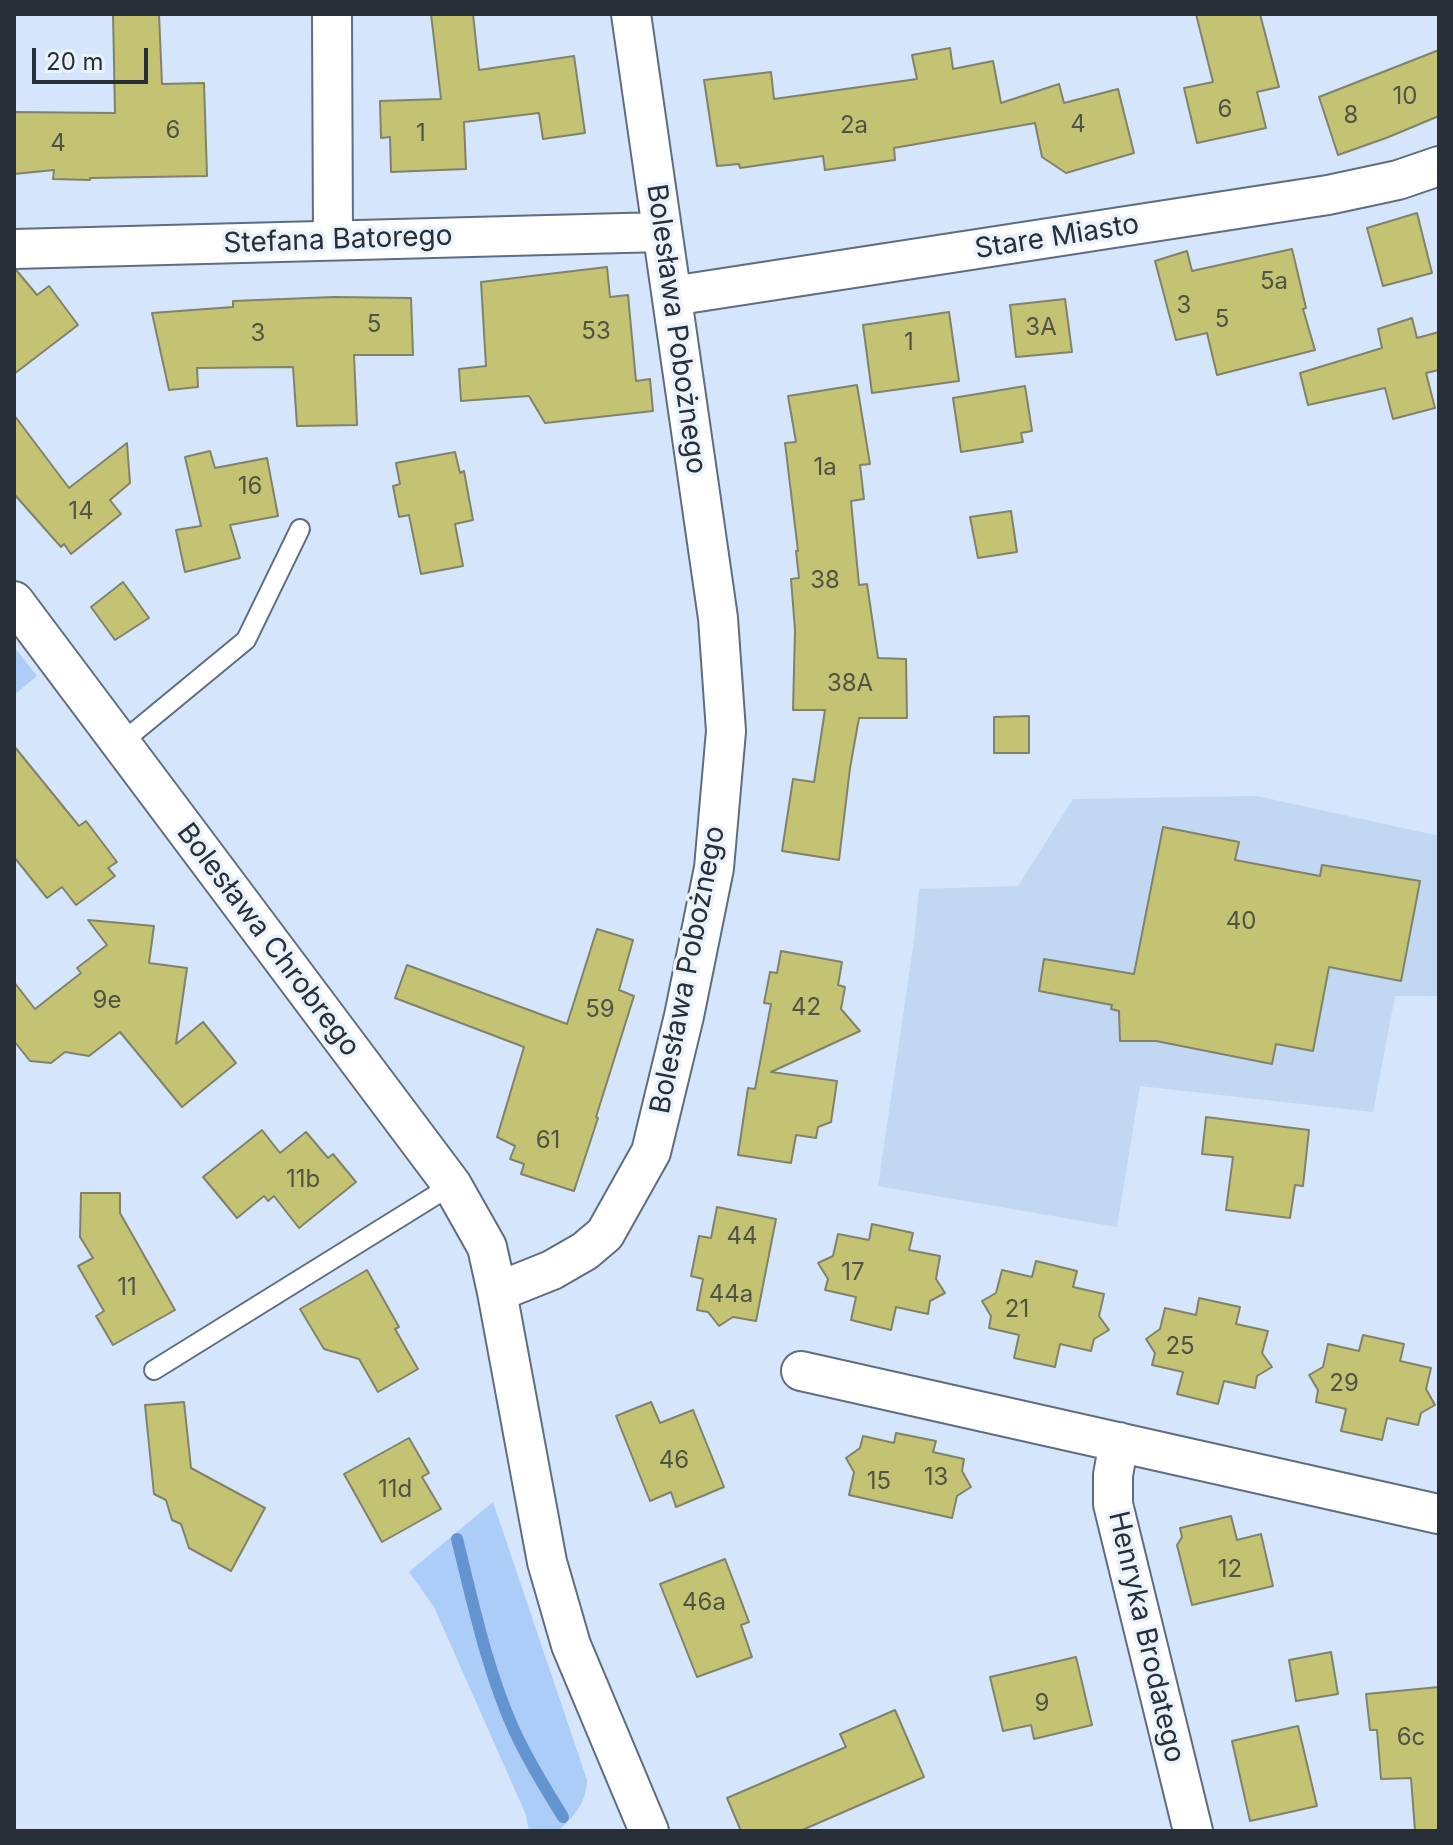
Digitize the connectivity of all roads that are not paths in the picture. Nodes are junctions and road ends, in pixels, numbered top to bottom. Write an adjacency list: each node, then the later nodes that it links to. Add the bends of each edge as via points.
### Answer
1 (332, 14): 5 (street)
2 (631, 14): 4 (street, Bolesława Pobożnego)
3 (1439, 166): 7 (street, Stare Miasto, via 1328,195)
4 (662, 232): 5 (street, Stefana Batorego); 7 (street, Bolesława Pobożnego)
5 (333, 240): 6 (street, Stefana Batorego)
6 (14, 249)
7 (672, 296): 12 (street, Bolesława Pobożnego, via 718,618 726,731 714,868 651,1152 605,1234 552,1270)
8 (300, 529): 10 (lane, via 246,640)
9 (14, 601): 10 (street, Bolesława Chrobrego)
10 (121, 743): 11 (street, Bolesława Chrobrego)
11 (452, 1185): 12 (street, Bolesława Chrobrego, via 487,1247); 13 (lane)
12 (497, 1292): 17 (street, via 547,1562 571,1645)
13 (154, 1370)
14 (801, 1371): 15 (street)
15 (1119, 1442): 16 (street); 18 (street, Henryka Brodatego, via 1113,1504)
16 (1438, 1514)
17 (649, 1831)
18 (1193, 1831)

